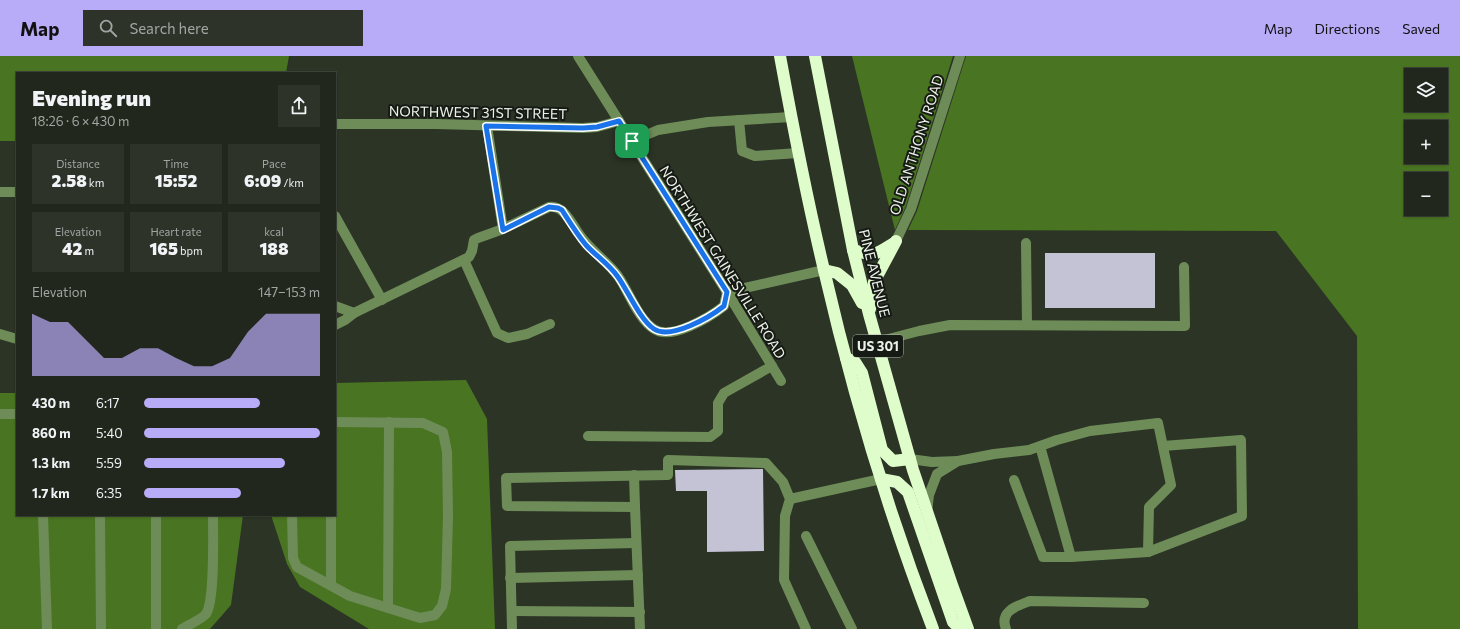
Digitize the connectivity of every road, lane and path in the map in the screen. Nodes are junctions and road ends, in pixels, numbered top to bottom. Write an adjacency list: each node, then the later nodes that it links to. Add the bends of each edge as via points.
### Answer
1 (578, 56): 7 (street, NORTHWEST GAINESVILLE ROAD)
2 (780, 56): 5 (highway, US 301)
3 (815, 56): 18 (highway, PINE AVENUE / US 301)
4 (960, 56): 16 (street, OLD ANTHONY ROAD, via 911,209)
5 (791, 117): 6 (street); 11 (highway, US 301)
6 (739, 120): 10 (street, via 658,130); 11 (street, via 742,151 755,156)
7 (619, 121): 9 (street, NORTHWEST 31ST STREET, via 583,128); 10 (street, NORTHWEST GAINESVILLE ROAD)
8 (336, 124): 9 (street, NORTHWEST 31ST STREET)
9 (486, 126): 15 (street)
10 (632, 141): 22 (street, NORTHWEST GAINESVILLE ROAD)
11 (798, 153): 21 (highway, US 301)
12 (0, 192): 13 (street)
13 (16, 192)
14 (336, 218): 23 (street)
15 (503, 230): 19 (street, via 474,240 471,255); 22 (street, via 549,207 562,210 586,245 618,276 648,324 661,332 675,331 698,322 724,306)
16 (896, 241): 18 (highway, via 877,254); 26 (highway, via 874,282)
17 (1026, 243): 29 (street)
18 (853, 250): 26 (highway, PINE AVENUE / US 301)
19 (464, 260): 23 (street); 28 (street, via 497,333 508,338 528,334)
20 (1184, 267): 29 (street, via 1185,326)
21 (824, 270): 22 (street); 26 (highway, via 837,273 852,285); 33 (highway, US 301)
22 (727, 292): 34 (street, NORTHWEST GAINESVILLE ROAD)
23 (382, 300): 25 (street)
24 (336, 306): 25 (street)
25 (354, 313): 27 (street)
26 (869, 314): 32 (highway, PINE AVENUE / US 301)
27 (336, 324)
28 (550, 324)
29 (1027, 325): 32 (street, via 950,325)
30 (0, 334): 31 (street)
31 (16, 339)
32 (877, 342): 43 (highway, PINE AVENUE / US 301)
33 (846, 358): 43 (highway, via 855,362 862,372 882,450 893,461); 46 (highway, US 301)
34 (772, 366): 35 (street, NORTHWEST GAINESVILLE ROAD); 40 (street, via 724,393 718,403 718,431 710,436)
35 (781, 381)
36 (0, 414): 37 (street)
37 (16, 414)
38 (336, 422): 39 (street)
39 (389, 422): 65 (street); 65 (street, via 423,422 443,432 447,452 448,516 446,589 442,606 435,615 420,618)
40 (588, 436)
41 (1040, 446): 42 (street, via 1090,432 1158,423); 44 (street); 60 (street)
42 (1163, 446): 59 (street, via 1171,485 1149,507); 59 (street, via 1241,440 1242,516)
43 (910, 459): 44 (street, via 932,462); 50 (highway, PINE AVENUE / US 301)
44 (958, 461): 50 (street, via 936,474 929,494)
45 (634, 475): 48 (street, via 668,475 668,460 766,463 782,482); 49 (street); 49 (street, via 506,478 507,506)
46 (881, 479): 48 (street); 76 (highway, US 301); 77 (highway, via 897,482 908,492 953,622)
47 (1014, 480): 60 (street, via 1043,557)
48 (790, 499): 74 (street, via 785,516 784,580)
49 (635, 507): 58 (street)
50 (927, 512): 78 (highway, PINE AVENUE / US 301)
51 (44, 516): 68 (street)
52 (100, 516): 69 (street)
53 (156, 516): 70 (street)
54 (213, 516): 71 (street, via 210,604 205,614)
55 (292, 516): 63 (street, via 293,558 297,567)
56 (331, 516): 63 (street)
57 (806, 536): 75 (street)
58 (636, 543): 61 (street); 62 (street, via 510,546)
59 (1148, 552): 60 (street)
60 (1071, 557)
61 (638, 575): 62 (street); 67 (street)
62 (510, 578): 66 (street)
63 (331, 585): 65 (street, via 350,596)
64 (1144, 603): 79 (street, via 1030,601 1007,612 1004,623)
65 (388, 608)
66 (512, 611): 67 (street); 72 (street)
67 (640, 612): 73 (street)
68 (47, 629)
69 (101, 629)
70 (156, 629)
71 (182, 629)
72 (512, 629)
73 (640, 629)
74 (806, 629)
75 (852, 629)
76 (933, 629)
77 (960, 629)
78 (968, 629)
79 (1006, 629)

